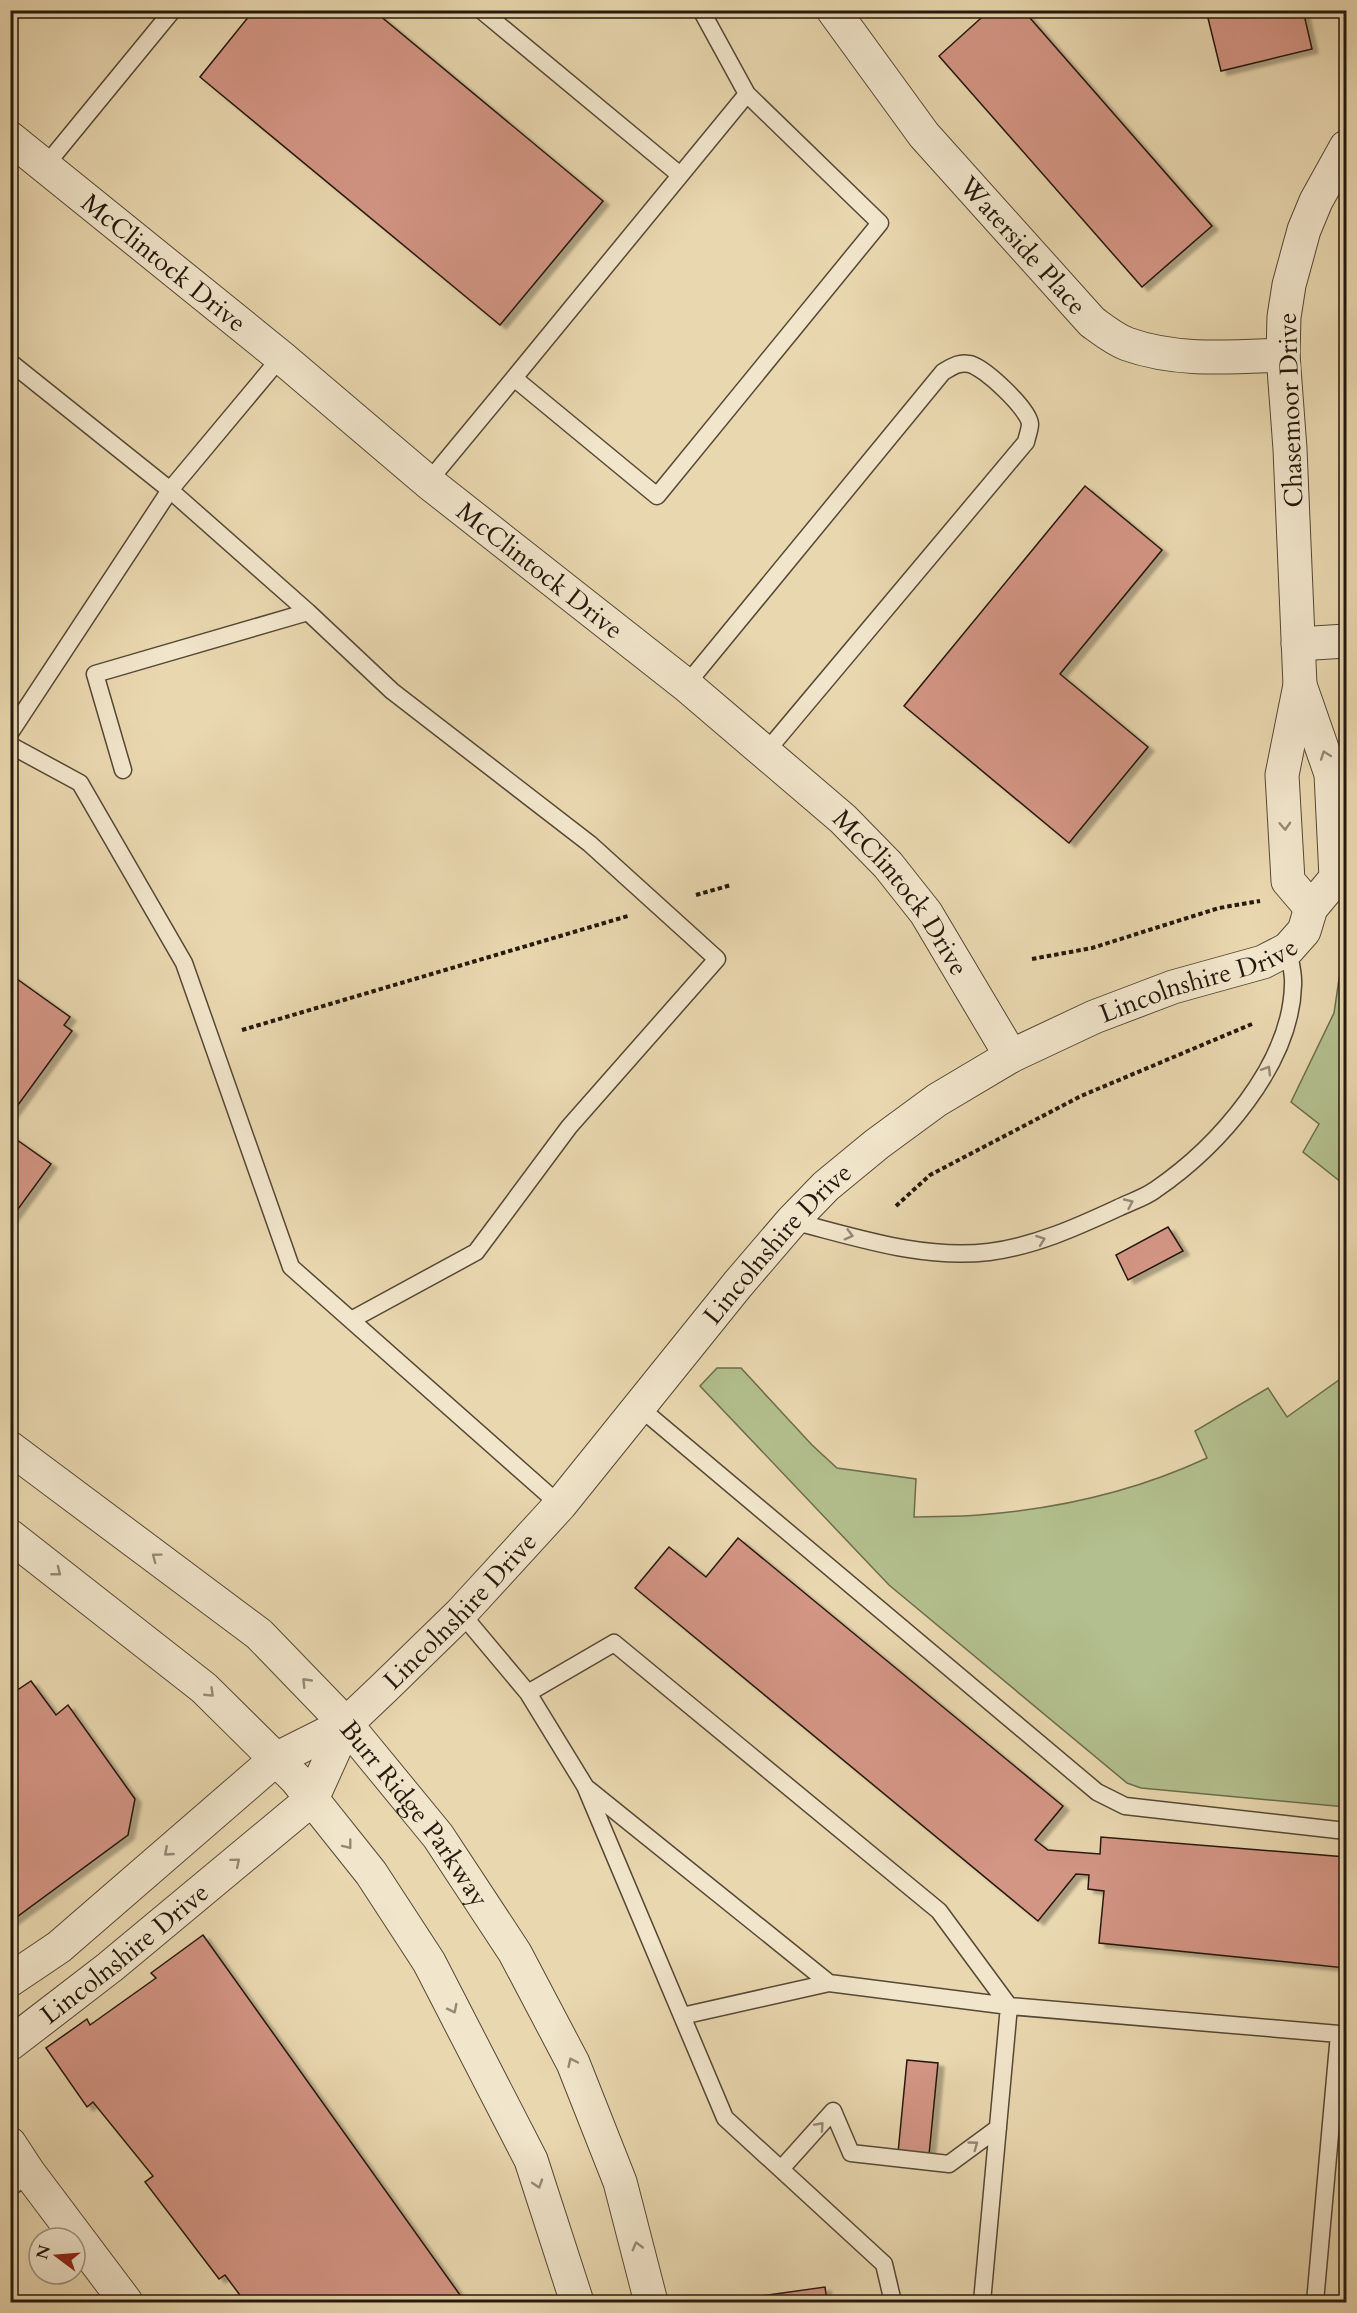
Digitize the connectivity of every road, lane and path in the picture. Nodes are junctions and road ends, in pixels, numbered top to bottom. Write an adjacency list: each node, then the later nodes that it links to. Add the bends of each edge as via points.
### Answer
1 (173, 10): 8 (lane)
2 (481, 10): 9 (lane)
3 (700, 10): 5 (lane)
4 (833, 10): 10 (street, Waterside Place, via 924,135 1092,322 1127,344 1168,353 1222,358)
5 (747, 94): 9 (lane); 13 (lane, via 880,224 657,495)
6 (10, 138): 8 (street, McClintock Drive)
7 (1347, 147): 10 (street, Chasemoor Drive, via 1316,201 1294,261 1284,317)
8 (45, 166): 11 (street, McClintock Drive)
9 (680, 175): 13 (lane)
10 (1283, 355): 18 (street, Chasemoor Drive)
11 (281, 357): 14 (street, McClintock Drive); 15 (lane)
12 (10, 362): 15 (lane)
13 (514, 378): 14 (lane)
14 (429, 482): 19 (street, McClintock Drive)
15 (170, 490): 16 (lane); 21 (lane)
16 (308, 612): 24 (lane, via 95,674); 36 (lane, via 392,691 590,844 717,959 569,1127 476,1252)
17 (1347, 641): 18 (street)
18 (1298, 644): 20 (street, Chasemoor Drive)
19 (686, 685): 23 (street, McClintock Drive); 23 (lane, via 943,372 958,363 981,370 1024,409 1030,424 1026,442)
20 (1300, 685): 27 (street, Chasemoor Drive, one-way to 27, via 1282,775 1288,880); 27 (street, Chasemoor Drive, one-way to 20, via 1336,878 1332,785)
21 (10, 733)
22 (10, 745): 36 (lane, via 80,783 184,963 291,1267)
23 (765, 753): 33 (street, McClintock Drive, via 843,819 888,865 926,913)
24 (123, 770)
25 (731, 885): 26 (path)
26 (696, 895)
27 (1311, 908): 29 (street, Lincolnshire Drive, via 1304,931); 30 (path, via 1266,900 1231,906 1092,948)
28 (629, 916): 32 (path)
29 (1288, 950): 33 (street, Lincolnshire Drive, via 1263,962 1173,987 1094,1017); 35 (lane, one-way to 29, via 911,1250 988,1252 1028,1245 1154,1191 1213,1142 1252,1096 1278,1051 1290,1014 1294,984)
30 (1032, 959)
31 (1252, 1024): 34 (path, via 1081,1096 930,1175)
32 (242, 1030)
33 (1011, 1056): 35 (street, Lincolnshire Drive, via 937,1100 877,1144 826,1186)
34 (896, 1206)
35 (792, 1221): 37 (street, Lincolnshire Drive)
36 (351, 1320): 39 (lane)
37 (639, 1407): 39 (street, Lincolnshire Drive); 47 (lane, via 1097,1792 1125,1806)
38 (10, 1448): 43 (street, Burr Ridge Parkway, one-way to 38, via 259,1634)
39 (560, 1505): 41 (street, Lincolnshire Drive)
40 (10, 1536): 44 (street, one-way to 44, via 204,1688)
41 (461, 1613): 42 (lane); 43 (street, Lincolnshire Drive)
42 (528, 1693): 45 (lane); 50 (lane, via 614,1642 939,1911)
43 (346, 1724): 44 (street, Lincolnshire Drive); 46 (street, Lincolnshire Drive); 59 (street, Burr Ridge Parkway, one-way to 43, via 620,2182 573,2063 531,1983 438,1836)
44 (276, 1759): 46 (street); 48 (street, Lincolnshire Drive, one-way to 48, via 59,1947)
45 (585, 1786): 49 (lane); 51 (lane)
46 (312, 1799): 52 (street, Lincolnshire Drive, one-way to 46, via 110,1967); 58 (street, one-way to 58, via 371,1874 429,1962 531,2160)
47 (1347, 1831)
48 (10, 1980)
49 (829, 1983): 50 (lane); 51 (lane)
50 (1009, 2006): 53 (lane); 62 (lane, via 1338,2034)
51 (682, 2016): 55 (lane, via 726,2118)
52 (10, 2044)
53 (998, 2128): 55 (lane, one-way to 53, via 833,2111 851,2153 949,2164); 61 (lane)
54 (10, 2144): 56 (street)
55 (781, 2169): 60 (lane, via 884,2264)
56 (20, 2180): 57 (street)
57 (126, 2302)
58 (577, 2302)
59 (651, 2302)
60 (893, 2302)
61 (982, 2302)
62 (1315, 2302)

